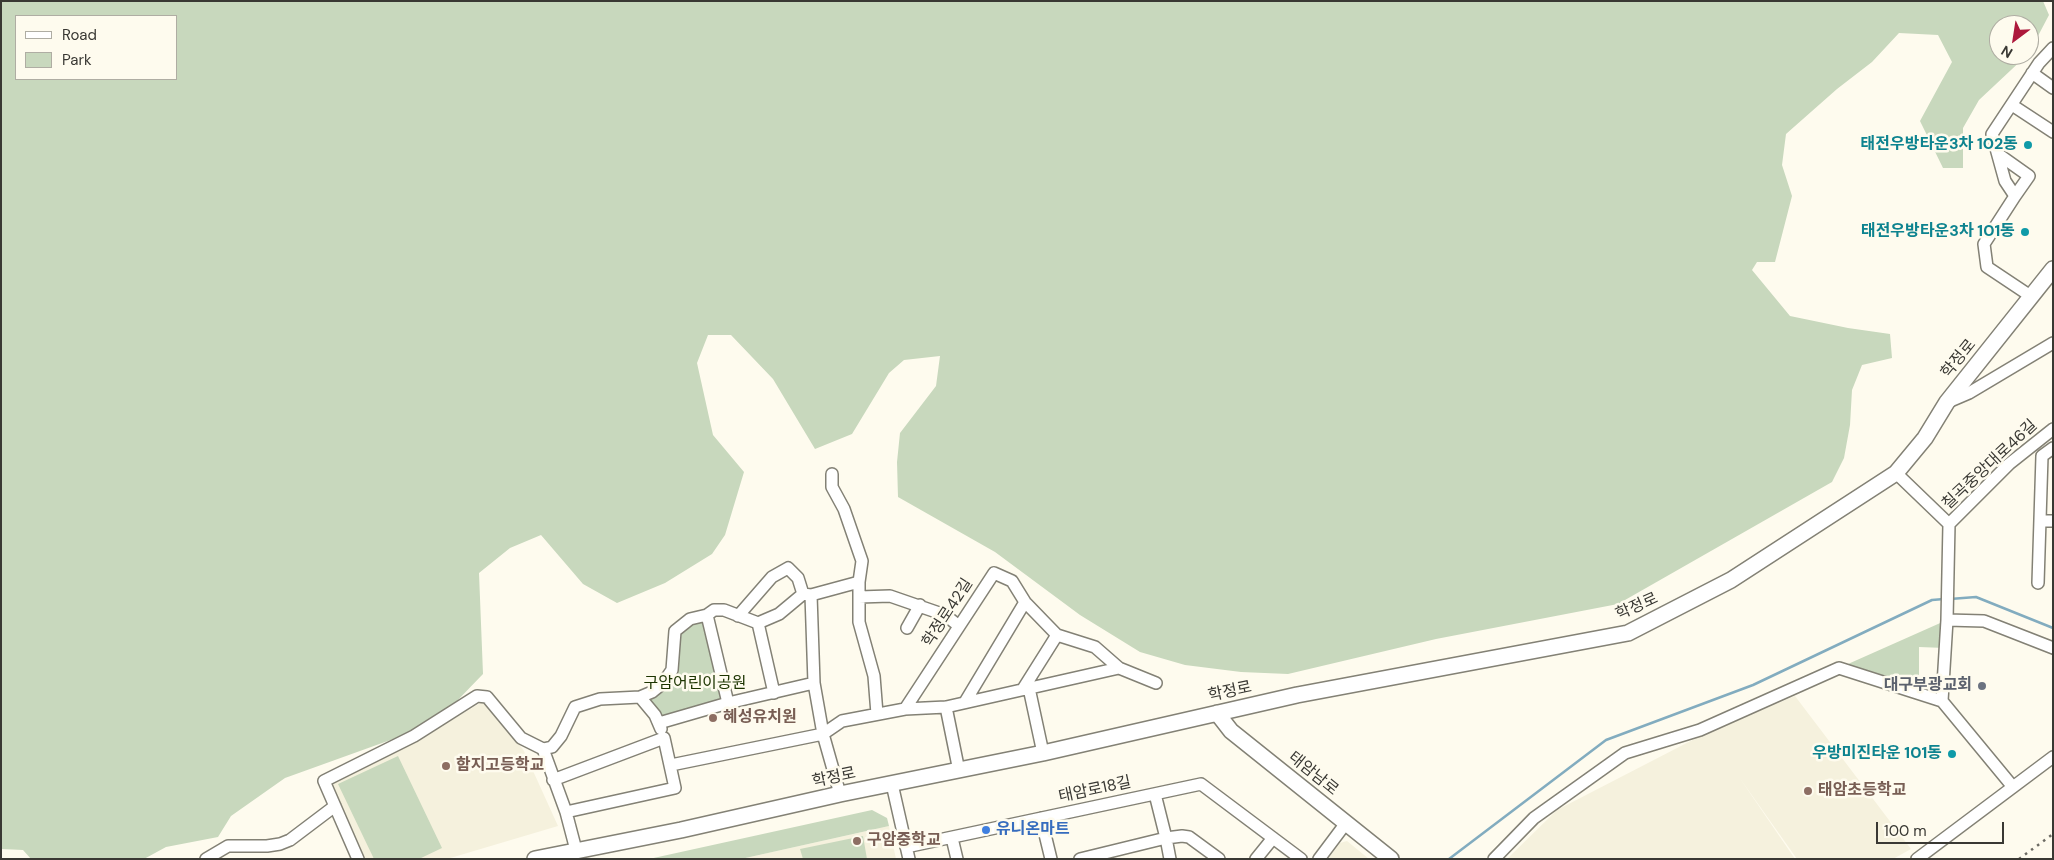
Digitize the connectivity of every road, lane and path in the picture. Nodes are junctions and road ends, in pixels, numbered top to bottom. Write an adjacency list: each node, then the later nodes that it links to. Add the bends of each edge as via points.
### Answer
1 (2053, 48): 2 (street)
2 (2032, 73): 3 (street); 4 (street)
3 (2053, 88)
4 (2012, 104): 5 (street); 6 (street, via 1992,134)
5 (2053, 132)
6 (1998, 154): 7 (street, via 2005,181); 7 (street, via 2029,176)
7 (2015, 196): 9 (street, via 1984,244 1987,267)
8 (2053, 270): 9 (main road, 학정로)
9 (2032, 297): 11 (main road, 학정로)
10 (2053, 343): 11 (street, via 1969,393)
11 (1947, 402): 14 (main road, 학정로, via 1925,438)
12 (2053, 429): 18 (street, 칠곡중앙대로46길, via 2009,464)
13 (2053, 448): 16 (street, via 2042,456)
14 (1896, 472): 18 (street); 44 (main road, 학정로, via 1731,580 1628,633)
15 (832, 474): 19 (street, via 832,487 844,509 862,560)
16 (2040, 521): 17 (street); 20 (street)
17 (2053, 521)
18 (1949, 524): 27 (street)
19 (859, 582): 21 (street); 22 (street)
20 (2038, 583)
21 (807, 594): 26 (street, via 788,568 772,577); 28 (street, via 779,614); 34 (street)
22 (859, 597): 24 (street, via 890,596); 45 (street, via 859,622 874,676)
23 (1025, 602): 29 (street, 학정로42길, via 1012,581 994,573); 31 (street, 학정로42길); 40 (street)
24 (920, 605): 29 (street, via 945,615); 30 (street)
25 (707, 615): 26 (street, via 714,610 724,610); 38 (street, via 690,619 675,631 672,670 663,683); 41 (street)
26 (738, 616): 28 (street)
27 (1947, 620): 32 (street, via 1984,621); 39 (street)
28 (758, 623): 37 (street)
29 (959, 626): 43 (street, 학정로42길)
30 (907, 628)
31 (1057, 635): 33 (street, 학정로42길, via 1095,647); 36 (street)
32 (2053, 648)
33 (1119, 668): 35 (street, 학정로42길); 36 (street)
34 (814, 683): 37 (street); 47 (street)
35 (1156, 683)
36 (1026, 688): 40 (street); 50 (street)
37 (774, 693): 41 (street)
38 (640, 697): 46 (street); 49 (street, via 600,698 575,707 552,747)
39 (1942, 701): 57 (street); 82 (street, via 1839,668 1700,730 1625,753 1534,818)
40 (965, 702): 42 (street)
41 (728, 703): 46 (street)
42 (946, 707): 43 (street); 53 (street)
43 (905, 709): 45 (street)
44 (1217, 713): 50 (main road, 학정로); 63 (main road, 태암남로, via 1231,731)
45 (877, 714): 47 (street, via 842,721)
46 (659, 723): 48 (street)
47 (823, 734): 52 (street); 58 (street)
48 (664, 738): 52 (street); 55 (street)
49 (543, 749): 55 (street); 60 (street, via 521,738 487,697 477,696 414,736 324,781)
50 (1044, 753): 53 (main road, 학정로)
51 (2049, 760): 54 (street); 57 (street)
52 (671, 765): 61 (street, via 675,788)
53 (959, 771): 56 (main road, 학정로)
54 (2053, 774)
55 (553, 780): 61 (street)
56 (892, 784): 58 (main road, 학정로); 67 (street)
57 (2013, 787): 83 (street)
58 (840, 794): 68 (main road, 학정로)
59 (1155, 794): 62 (street, 태암로18길); 65 (street, 태암로18길); 66 (street, 태암로18길, via 1201,784)
60 (335, 806): 69 (street, via 290,840 267,846 228,846); 70 (street)
61 (566, 812): 68 (street)
62 (1041, 818): 64 (street, 태암로18길); 74 (street, 태암로18길)
63 (1346, 823): 80 (street); 81 (main road, 태암남로)
64 (952, 838): 67 (street, 태암로18길); 73 (street)
65 (1166, 838): 75 (street); 76 (street, 태암로18길); 77 (street, via 1189,836)
66 (1273, 838): 78 (street); 79 (street, 태암로18길)
67 (906, 847): 72 (street)
68 (576, 850): 71 (main road, 학정로)
69 (206, 859)
70 (358, 859)
71 (535, 859)
72 (909, 859)
73 (957, 859)
74 (1051, 859)
75 (1080, 859)
76 (1170, 859)
77 (1219, 859)
78 (1256, 859)
79 (1300, 859)
80 (1319, 859)
81 (1391, 859)
82 (1494, 859)
83 (1917, 859)

